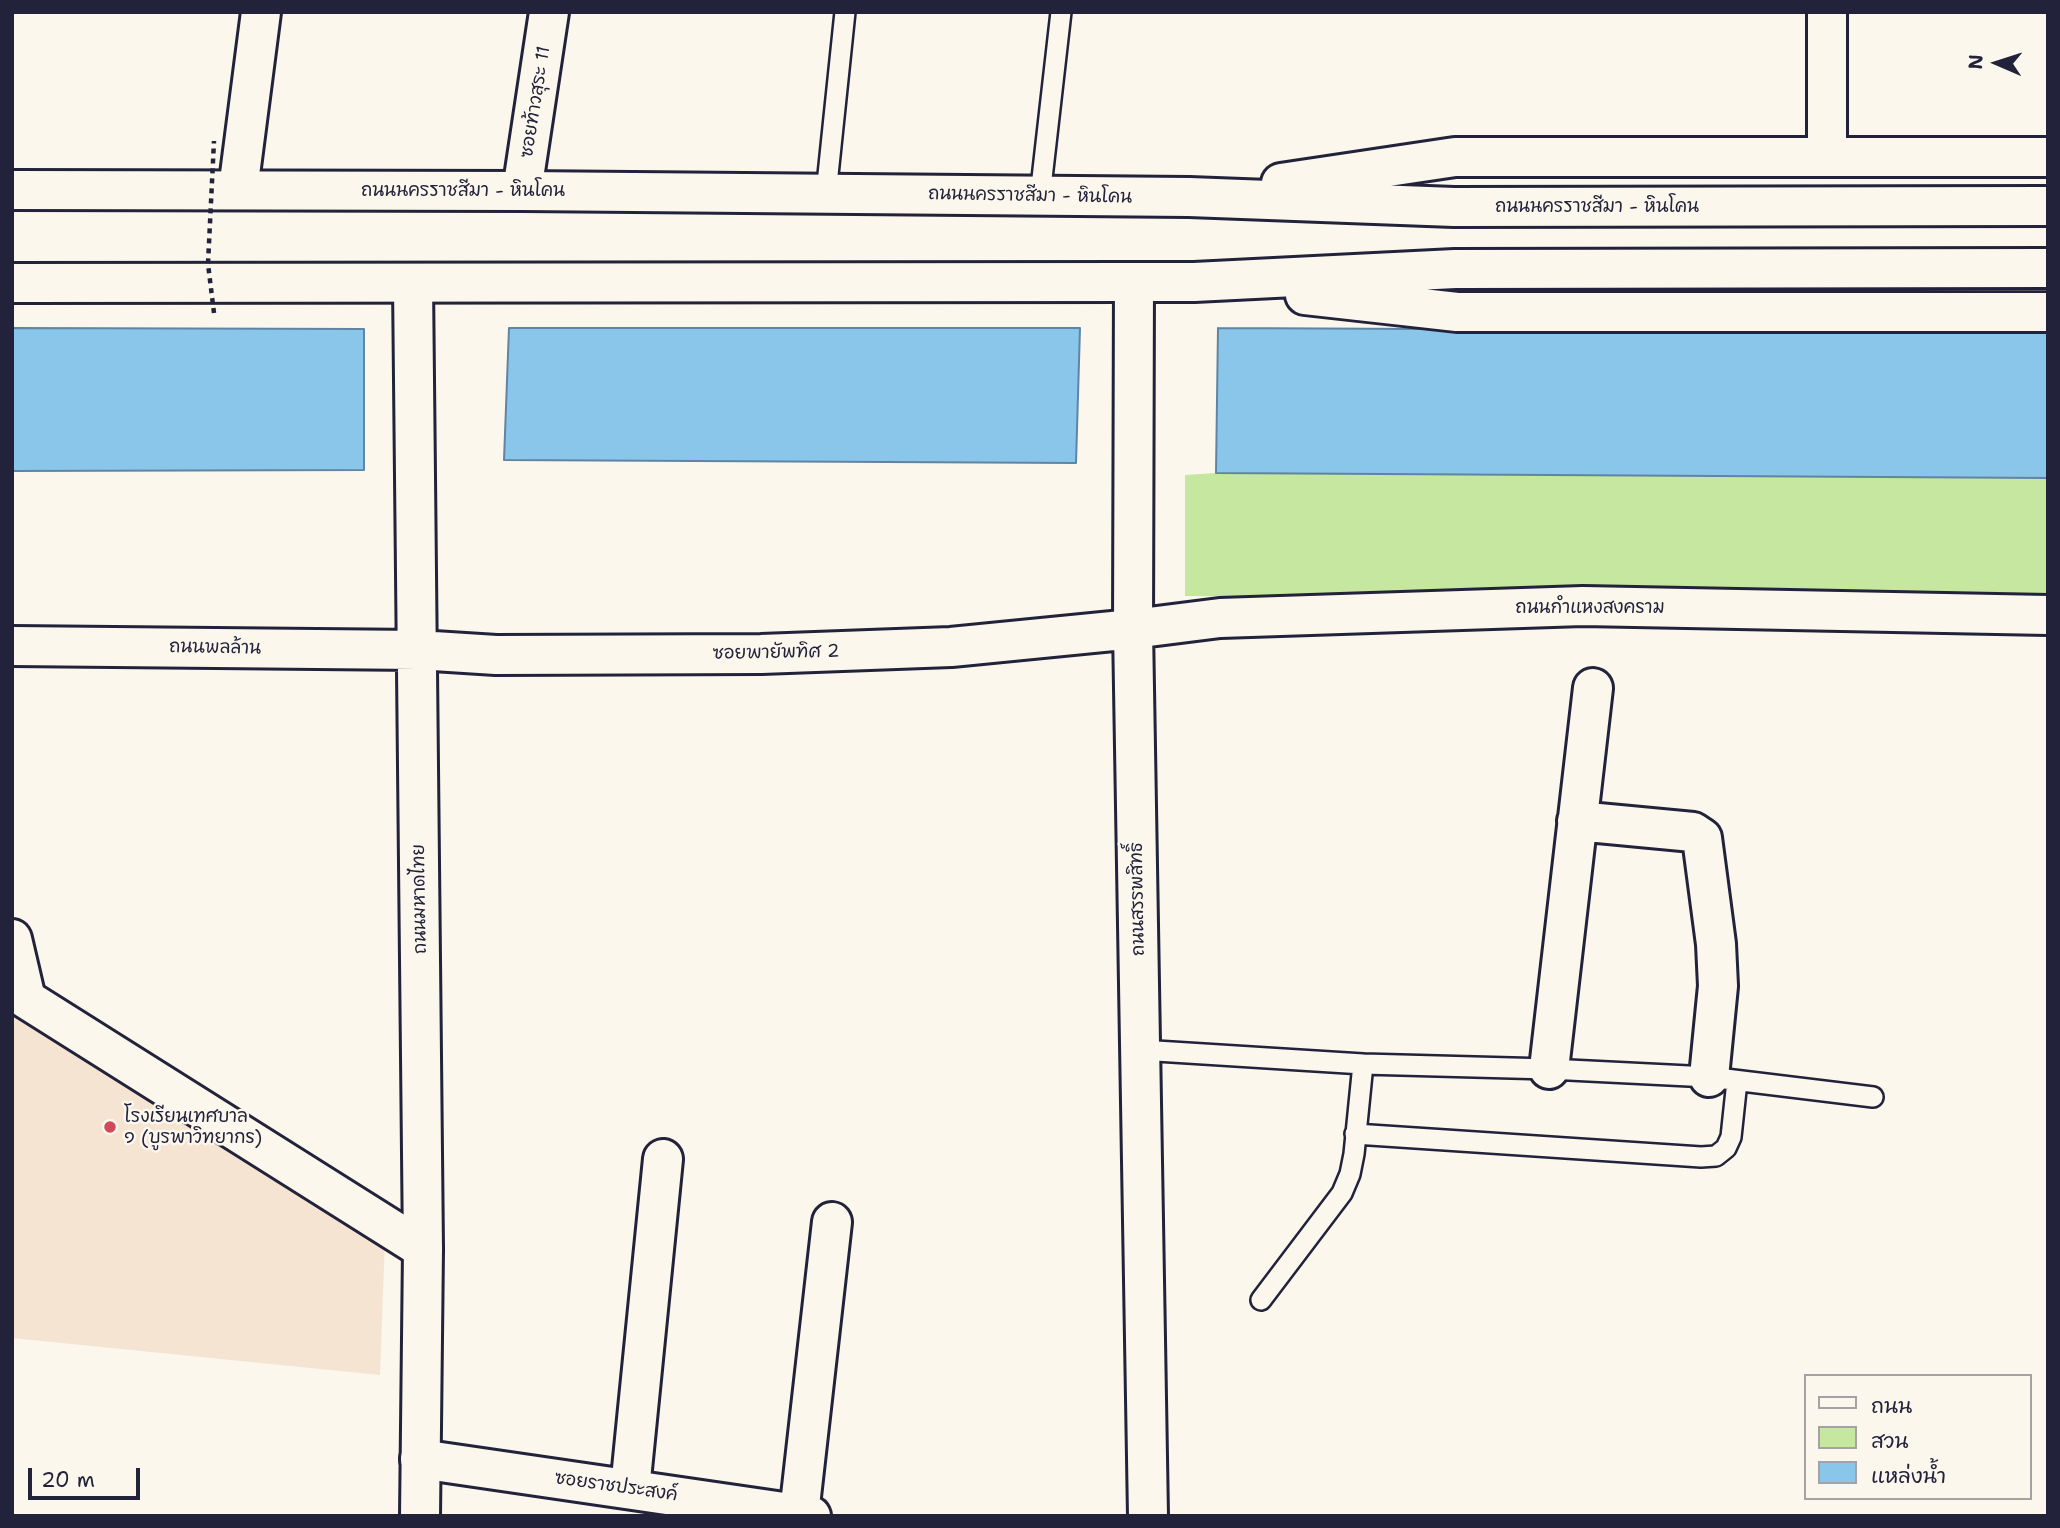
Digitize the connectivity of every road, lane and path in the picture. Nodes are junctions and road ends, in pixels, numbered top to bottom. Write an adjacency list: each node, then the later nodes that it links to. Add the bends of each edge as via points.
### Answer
1 (261, 12): 10 (street)
2 (549, 12): 11 (street, ซอยท้าวสุระ 11)
3 (845, 12): 12 (lane)
4 (1061, 12): 13 (lane)
5 (1828, 12): 7 (street)
6 (214, 141): 22 (path, bridge, via 208,264)
7 (1827, 156): 8 (street); 14 (street, via 1455,157)
8 (2048, 157)
9 (12, 190): 10 (street, ถนนนครราชสีมา - หินโคน)
10 (238, 190): 11 (street, ถนนนครราชสีมา - หินโคน)
11 (522, 191): 12 (street, ถนนนครราชสีมา - หินโคน)
12 (826, 194): 13 (street, ถนนนครราชสีมา - หินโคน)
13 (1040, 195): 14 (street, ถนนนครราชสีมา - หินโคน)
14 (1189, 197): 15 (street, ถนนนครราชสีมา - หินโคน, via 1454,207)
15 (2048, 206)
16 (2048, 268): 18 (street, via 1455,269)
17 (1134, 282): 18 (street); 20 (street); 24 (street, ถนนสรรพสิทธิ์)
18 (1194, 282): 21 (street, via 1457,312)
19 (12, 283): 20 (street)
20 (413, 283): 26 (street, ถนนมหาดไทย)
21 (2048, 312)
22 (214, 313)
23 (2048, 615): 24 (street, ถนนกำแหงสงคราม, via 1583,606 1220,618)
24 (1133, 629): 26 (street, ซอยพายัพทิศ 2, via 951,647 761,654 496,656); 30 (street, ถนนสรรพสิทธิ์)
25 (12, 646): 26 (street, ถนนพลล้าน)
26 (418, 650): 38 (street, ถนนมหาดไทย)
27 (1593, 688): 28 (street)
28 (1577, 821): 32 (street); 33 (street, via 1693,832 1702,838 1716,944)
29 (12, 939): 38 (street, via 26,999)
30 (1140, 1051): 31 (lane); 45 (street, ถนนสรรพสิทธิ์)
31 (1363, 1064): 32 (lane); 35 (lane)
32 (1549, 1069): 33 (lane)
33 (1723, 1079): 34 (lane); 35 (lane, via 1731,1137 1726,1149 1716,1156)
34 (1873, 1097)
35 (1355, 1134): 39 (lane, via 1350,1174 1342,1193)
36 (663, 1159): 41 (street)
37 (832, 1222): 43 (street)
38 (423, 1249): 40 (street, ถนนมหาดไทย)
39 (1261, 1300)
40 (420, 1459): 41 (street, ซอยราชประสงค์); 44 (street, ถนนมหาดไทย)
41 (630, 1489): 42 (street, ซอยราชประสงค์)
42 (753, 1511): 43 (street, ซอยราชประสงค์)
43 (805, 1515)
44 (419, 1516)
45 (1148, 1516)

